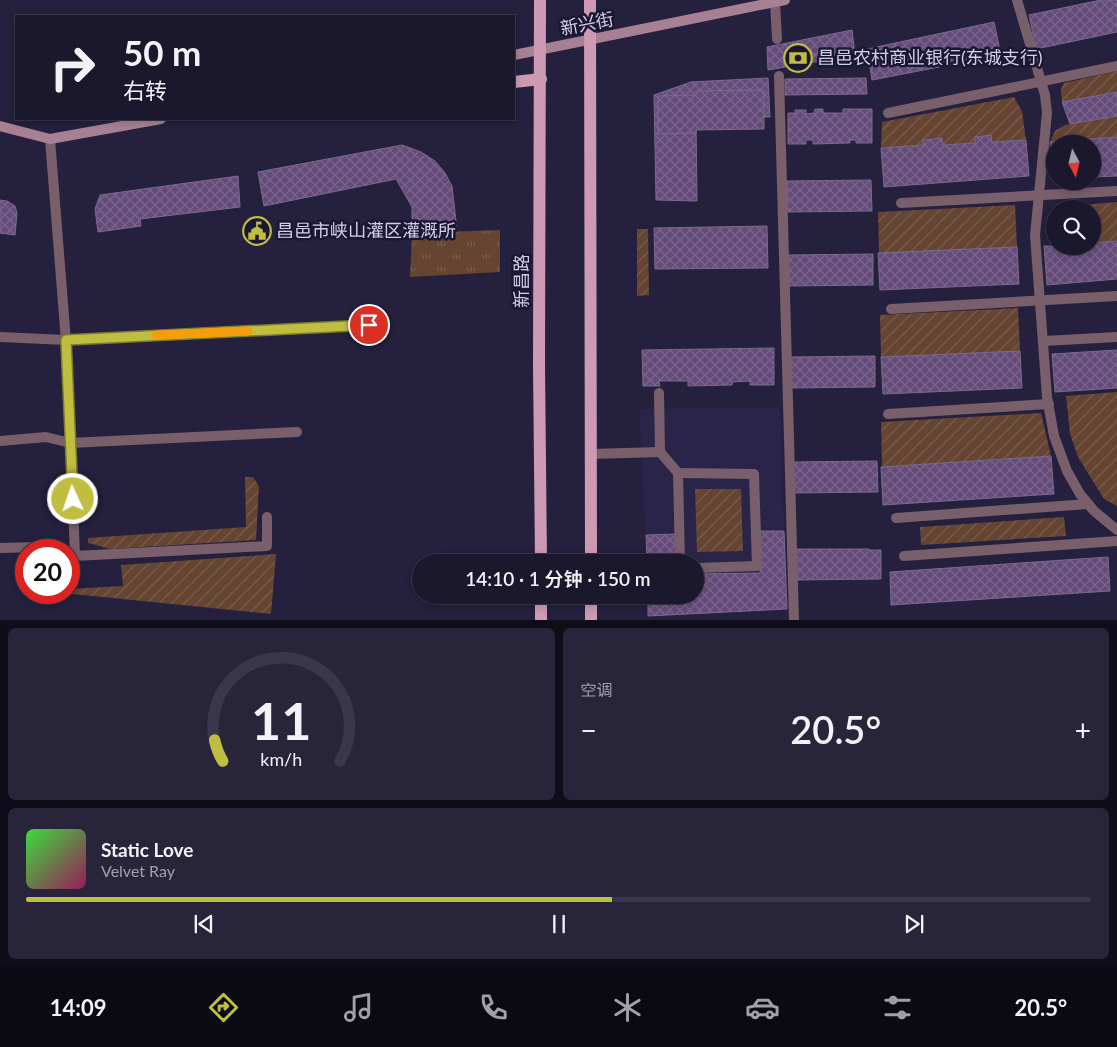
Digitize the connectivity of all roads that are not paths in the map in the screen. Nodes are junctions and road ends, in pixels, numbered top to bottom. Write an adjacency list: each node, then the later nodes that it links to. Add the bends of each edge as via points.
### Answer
1 (540, 0): 7 (main road, 新昌路)
2 (590, 0): 6 (main road)
3 (1017, 0): 13 (lane)
4 (780, 1): 5 (lane); 6 (street, 新兴街)
5 (777, 39)
6 (590, 40): 7 (street, 新兴街); 36 (main road)
7 (540, 50): 8 (street, 新兴街); 11 (main road, 新昌路)
8 (515, 55)
9 (1117, 66): 13 (lane)
10 (779, 76): 56 (lane)
11 (541, 79): 12 (main road); 46 (main road, 新昌路)
12 (515, 82)
13 (1041, 82): 14 (lane); 19 (lane, via 1047,112)
14 (888, 113)
15 (155, 120): 17 (street)
16 (0, 126): 17 (street)
17 (50, 139): 27 (lane)
18 (1117, 191): 19 (lane)
19 (1038, 196): 20 (lane); 22 (lane, via 1035,235)
20 (901, 203)
21 (1117, 296): 22 (lane)
22 (1040, 300): 23 (lane); 28 (lane)
23 (891, 309)
24 (369, 325): 27 (lane)
25 (0, 337): 27 (lane)
26 (1117, 337): 28 (lane)
27 (66, 340): 34 (lane)
28 (1044, 341): 30 (lane)
29 (659, 393): 35 (lane)
30 (1049, 404): 31 (lane); 38 (lane, via 1054,436 1067,471)
31 (888, 414)
32 (297, 432): 34 (lane)
33 (0, 441): 34 (lane, via 46,437)
34 (70, 442): 42 (lane)
35 (660, 452): 36 (lane); 37 (lane)
36 (590, 454): 47 (main road)
37 (678, 473): 48 (lane); 51 (lane, via 754,474 757,566)
38 (1088, 504): 40 (lane); 41 (lane)
39 (267, 517): 49 (lane, via 266,546)
40 (896, 518)
41 (1117, 530)
42 (72, 539)
43 (1117, 541): 50 (lane)
44 (0, 548): 45 (lane)
45 (15, 548)
46 (541, 554)
47 (591, 554)
48 (680, 554)
49 (80, 555)
50 (904, 556)
51 (704, 568)
52 (541, 604): 54 (main road)
53 (591, 604): 55 (main road)
54 (541, 620)
55 (592, 620)
56 (794, 620)

